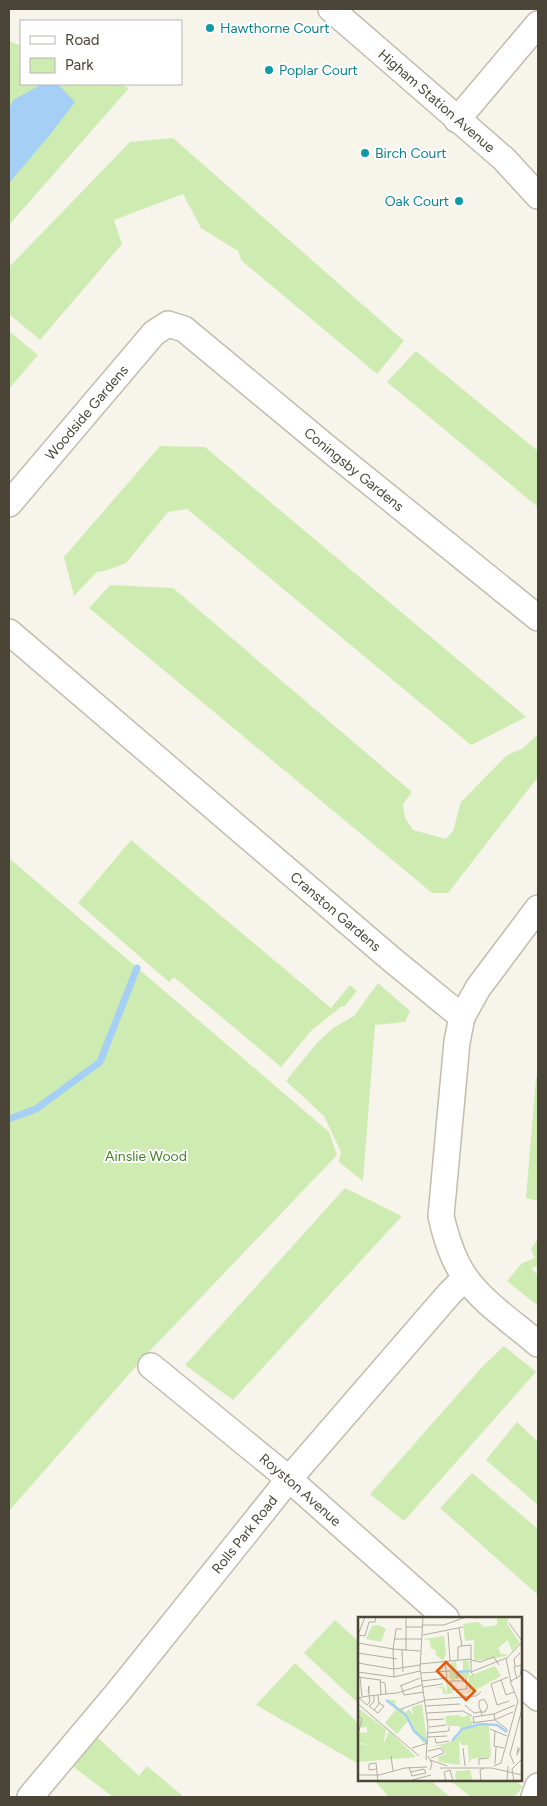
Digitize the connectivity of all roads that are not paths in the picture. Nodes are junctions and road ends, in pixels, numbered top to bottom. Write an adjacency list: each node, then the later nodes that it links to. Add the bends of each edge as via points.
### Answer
1 (331, 9): 3 (street, Higham Station Avenue)
2 (538, 24): 3 (street)
3 (457, 120): 4 (street, Higham Station Avenue, via 504,159)
4 (538, 196)
5 (168, 324): 6 (street, Woodside Gardens, via 154,334); 7 (street, Coningsby Gardens, via 184,328)
6 (9, 504)
7 (538, 618)
8 (9, 632): 10 (street, Cranston Gardens)
9 (538, 908): 10 (street, via 478,988)
10 (462, 1017): 11 (street, via 441,1216 446,1237)
11 (465, 1278): 12 (street); 14 (street, Rolls Park Road)
12 (538, 1344)
13 (151, 1366): 14 (street, Royston Avenue)
14 (289, 1480): 15 (street, Royston Avenue); 19 (street, Rolls Park Road)
15 (445, 1617)
16 (522, 1684): 17 (street)
17 (538, 1698)
18 (538, 1786): 20 (street)
19 (30, 1797)
20 (534, 1797)

